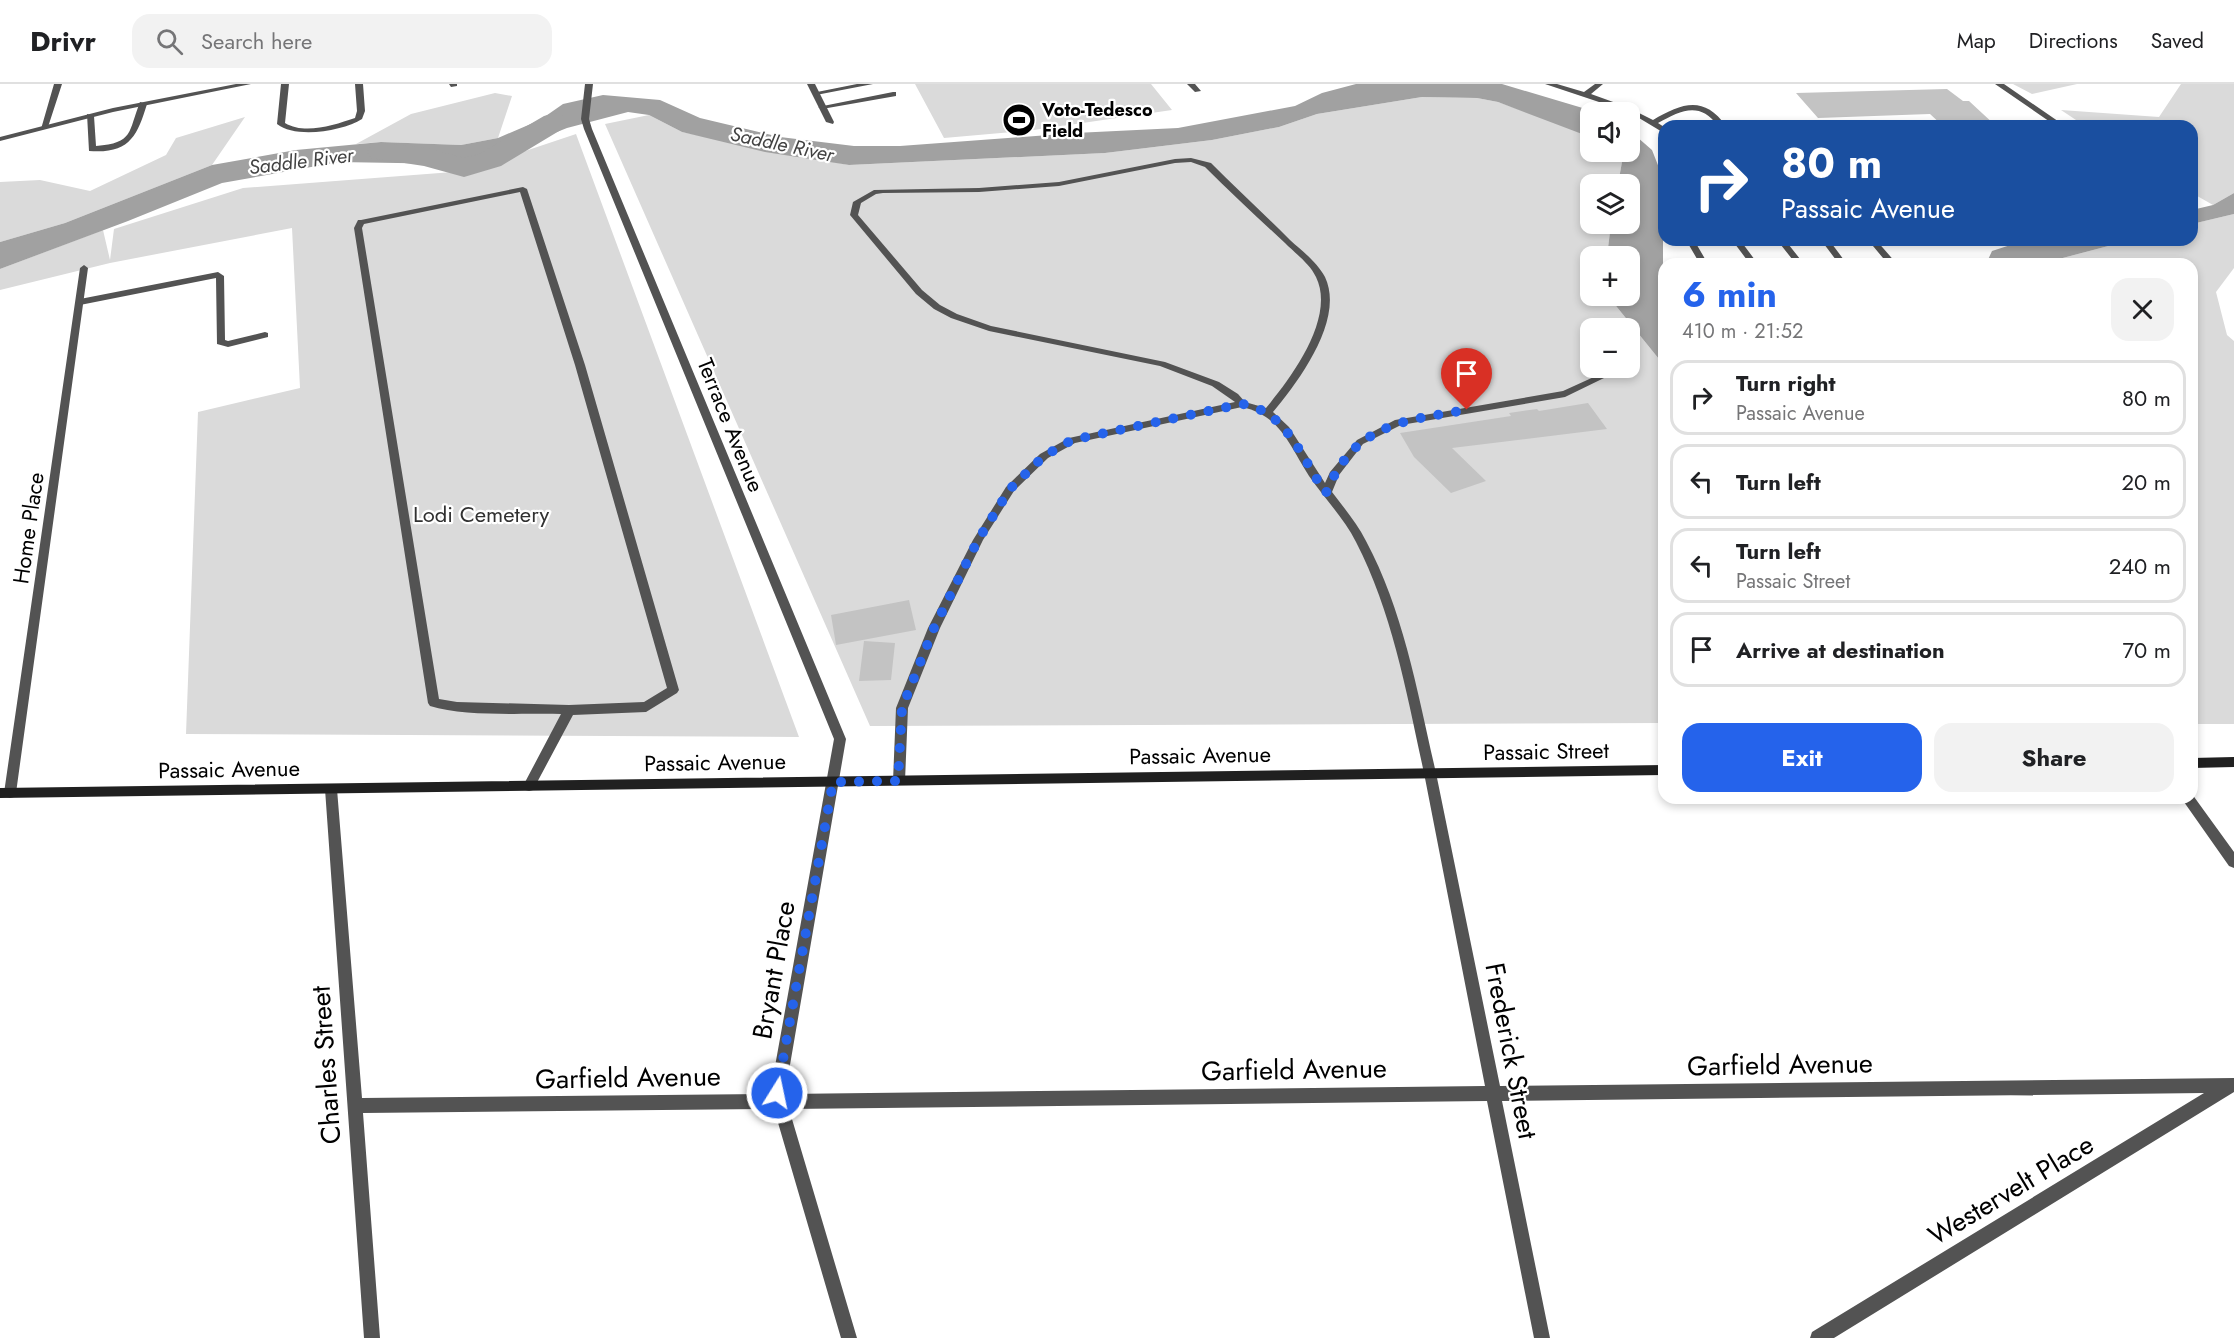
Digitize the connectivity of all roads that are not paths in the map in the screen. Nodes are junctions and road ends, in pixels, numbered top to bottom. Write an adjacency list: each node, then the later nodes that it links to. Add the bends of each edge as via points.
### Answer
1 (58, 84): 25 (street)
2 (247, 84): 12 (street)
3 (285, 84): 4 (street, via 281,124 293,130 335,128 358,119)
4 (359, 84)
5 (589, 84): 44 (street, Terrace Avenue, via 585,119 588,129 840,740)
6 (811, 84): 14 (street)
7 (869, 84): 14 (street)
8 (1191, 84): 13 (street)
9 (1549, 84): 16 (street)
10 (1599, 84): 16 (street)
11 (1999, 84): 21 (street)
12 (232, 85): 17 (street)
13 (1197, 91)
14 (816, 93): 18 (street)
15 (894, 94): 18 (street)
16 (1585, 95): 23 (street)
17 (143, 104): 19 (street); 19 (street, via 134,134 118,147 92,149)
18 (822, 107): 22 (street)
19 (90, 116): 25 (street)
20 (1717, 120): 23 (street, via 1710,111 1698,108 1670,112)
21 (2052, 120)
22 (830, 122)
23 (1654, 122): 24 (street)
24 (1658, 126)
25 (44, 127): 26 (street)
26 (0, 139)
27 (1786, 246): 29 (street)
28 (1877, 246): 30 (street)
29 (1795, 258)
30 (1888, 258)
31 (84, 268): 32 (street, Home Place)
32 (80, 302): 33 (street, via 218,275 220,342 228,344); 47 (street, Home Place)
33 (265, 335)
34 (1599, 378): 37 (street, via 1565,394 1398,422 1360,442 1334,474)
35 (1242, 404): 36 (street); 36 (street, via 1235,394 1162,364 989,328 954,316 906,278 854,215 857,202 883,190 1023,188 1175,161 1208,165 1304,258 1321,278 1326,298 1324,321 1298,375); 43 (street, via 1072,440 1044,456 1010,489 978,540 934,628 902,708)
36 (1268, 412): 37 (street, Frederick Street, via 1281,422)
37 (1326, 493): 42 (street, Frederick Street, via 1360,540 1379,582 1405,661)
38 (569, 710): 38 (street, via 646,707 673,690 580,365 522,189 361,222 358,228 434,703); 45 (street)
39 (2234, 762): 40 (main road)
40 (2198, 763)
41 (1658, 770): 42 (main road, Passaic Street)
42 (1430, 773): 43 (main road, Passaic Avenue); 51 (street, Frederick Street)
43 (898, 781): 44 (main road, Passaic Avenue)
44 (833, 782): 45 (main road, Passaic Avenue); 52 (street, Bryant Place, via 777,1093)
45 (529, 786): 46 (main road, Passaic Avenue)
46 (331, 789): 47 (main road, Passaic Avenue); 53 (street, Charles Street)
47 (5, 793)
48 (2192, 804): 49 (street)
49 (2234, 862)
50 (2232, 1085): 51 (street, Garfield Avenue); 57 (street, Westervelt Place)
51 (1493, 1093): 52 (street, Garfield Avenue); 56 (street, Frederick Street)
52 (780, 1101): 53 (street, Garfield Avenue); 55 (street, Bryant Place)
53 (354, 1106): 54 (street, Charles Street)
54 (372, 1338)
55 (849, 1338)
56 (1542, 1338)
57 (1818, 1338)

